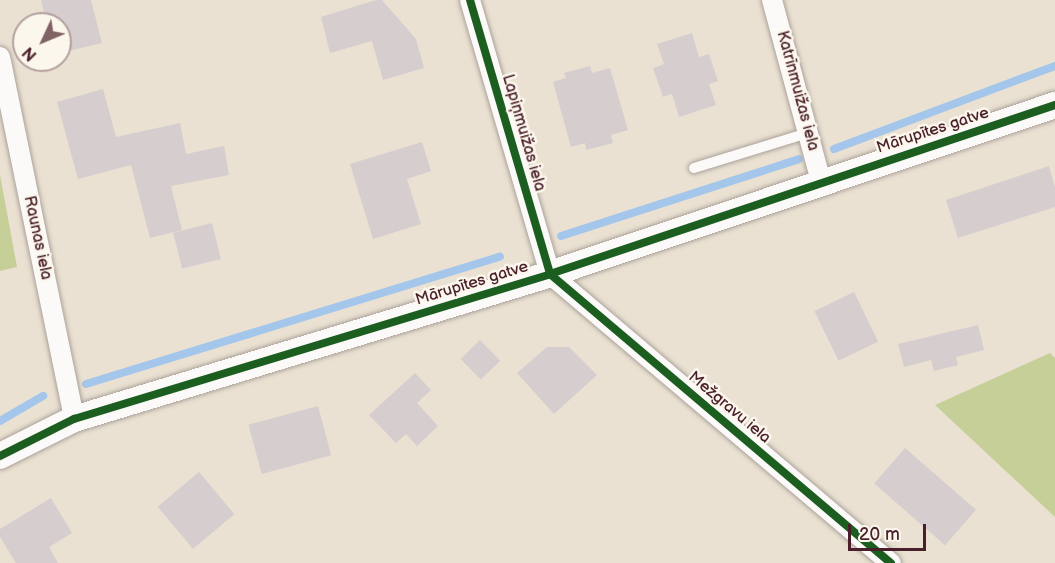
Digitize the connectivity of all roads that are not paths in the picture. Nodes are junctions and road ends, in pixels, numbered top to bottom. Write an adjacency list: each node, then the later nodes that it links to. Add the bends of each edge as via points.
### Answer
1 (470, 0): 8 (street, Lapiņmuižas iela)
2 (772, 0): 5 (street, Katrīnmuižas iela)
3 (0, 57): 9 (street, Raunas iela)
4 (1055, 105): 7 (street, Mārupītes gatve)
5 (808, 133): 6 (lane); 7 (street, Katrīnmuižas iela)
6 (694, 168)
7 (821, 182): 8 (street, Mārupītes gatve)
8 (550, 274): 9 (street, Mārupītes gatve); 11 (street, Mežgravu iela)
9 (74, 419): 10 (street, Mārupītes gatve)
10 (0, 456)
11 (891, 563)

